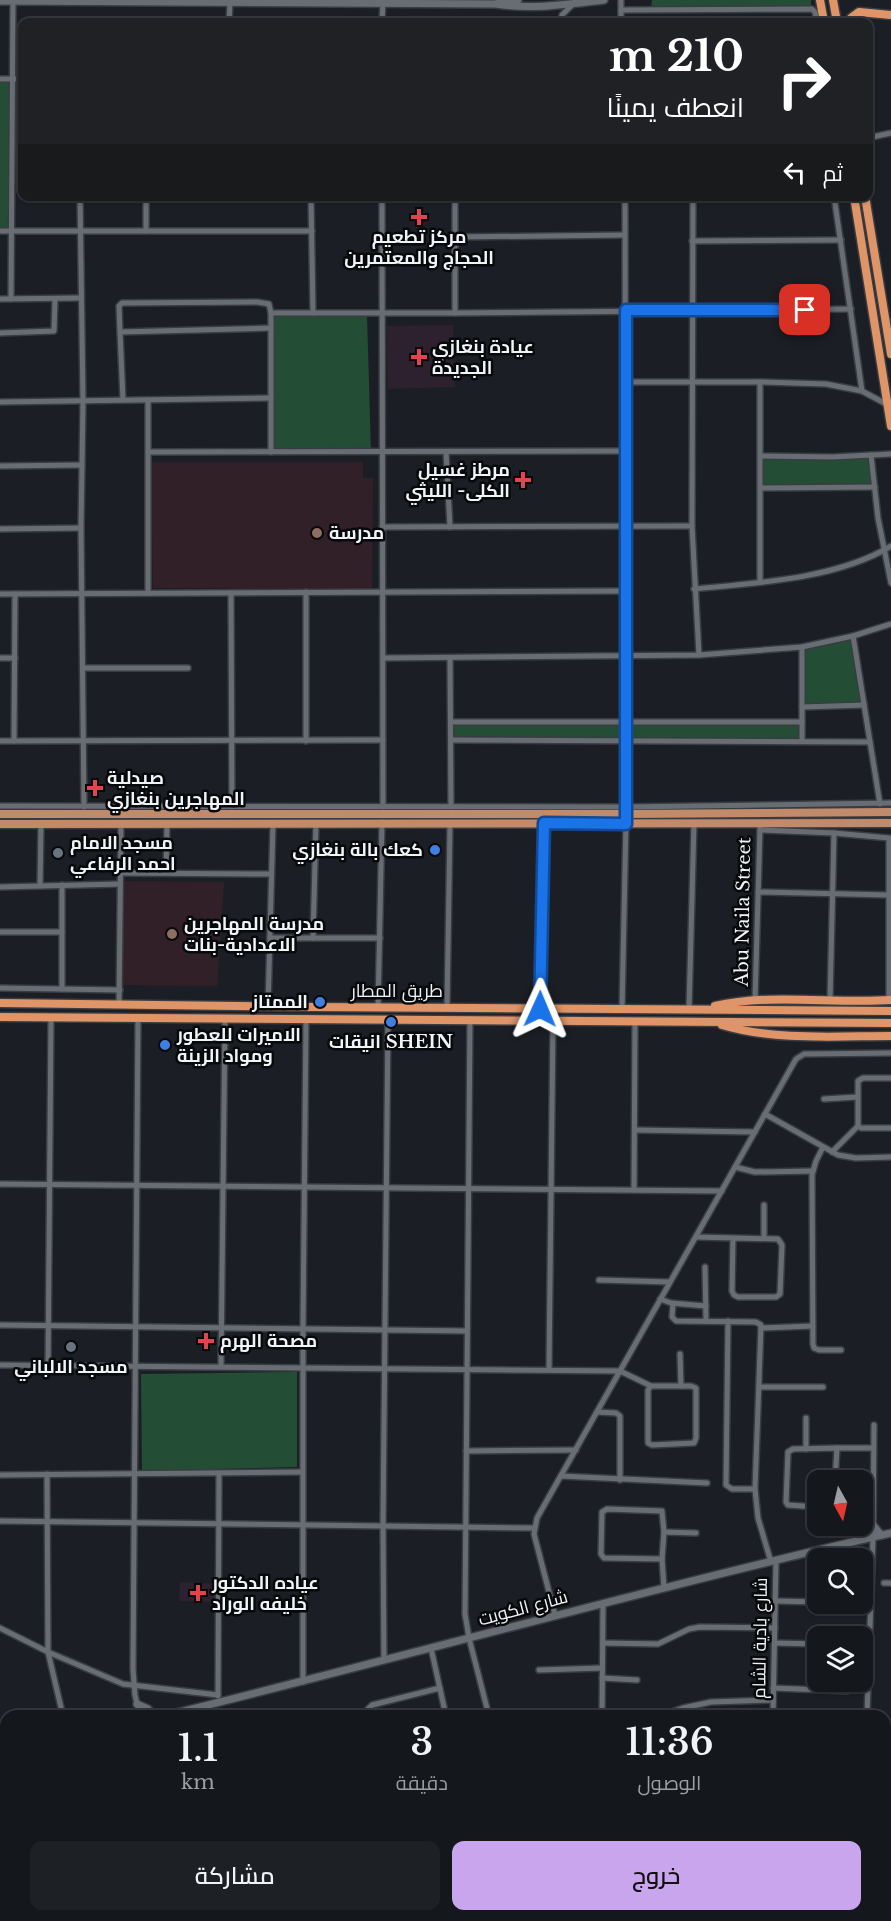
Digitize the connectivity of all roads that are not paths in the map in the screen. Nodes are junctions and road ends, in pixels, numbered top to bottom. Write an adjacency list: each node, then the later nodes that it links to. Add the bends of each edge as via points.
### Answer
1 (13, 0): 7 (main road); 8 (main road); 25 (street)
2 (518, 0): 13 (main road)
3 (604, 0): 12 (main road)
4 (621, 0): 14 (street)
5 (820, 0): 21 (highway)
6 (833, 0): 22 (highway)
7 (0, 1)
8 (155, 1): 11 (main road)
9 (383, 2): 10 (main road); 11 (main road); 17 (street)
10 (465, 2): 13 (main road)
11 (230, 3): 16 (street)
12 (574, 3): 13 (main road); 18 (street)
13 (496, 4)
14 (621, 10): 19 (street); 20 (street, via 812,9)
15 (891, 15): 23 (highway, via 859,12)
16 (230, 18)
17 (382, 18)
18 (561, 18)
19 (621, 18)
20 (816, 18)
21 (823, 18)
22 (836, 18)
23 (851, 18)
24 (0, 79): 25 (street)
25 (13, 79): 26 (street); 40 (street)
26 (18, 79)
27 (891, 133): 28 (street)
28 (873, 137)
29 (80, 201): 41 (street)
30 (146, 201): 42 (street)
31 (311, 201): 43 (street)
32 (382, 201): 58 (street)
33 (455, 201): 45 (street)
34 (625, 201): 44 (street)
35 (693, 201): 47 (street)
36 (835, 201): 46 (street)
37 (855, 201): 72 (highway)
38 (866, 201): 62 (highway)
39 (0, 231): 40 (street)
40 (10, 231): 41 (street); 50 (street)
41 (80, 231): 42 (street); 48 (street)
42 (146, 231): 43 (street)
43 (312, 231): 56 (street)
44 (625, 235): 45 (street); 53 (street)
45 (456, 237): 57 (street)
46 (841, 240): 47 (street); 52 (street)
47 (692, 241): 54 (street)
48 (80, 298): 51 (street); 70 (street)
49 (0, 299): 50 (street)
50 (11, 299): 51 (street)
51 (55, 299): 61 (street, via 53,332)
52 (851, 309): 54 (street); 66 (street)
53 (626, 310): 54 (street); 57 (street); 63 (street)
54 (691, 310): 64 (street)
55 (271, 313): 56 (street); 59 (street); 60 (street, via 265,302 122,303)
56 (313, 313): 58 (street)
57 (455, 313): 58 (street)
58 (382, 314): 77 (street)
59 (271, 328): 60 (street); 67 (street)
60 (120, 332): 68 (street)
61 (0, 333)
62 (891, 354)
63 (625, 382): 64 (street); 74 (street)
64 (691, 382): 65 (street); 87 (street)
65 (760, 382): 66 (street, via 826,384); 81 (street)
66 (862, 391): 72 (street)
67 (271, 398): 69 (street); 76 (street)
68 (123, 400): 69 (street); 70 (street)
69 (148, 400): 75 (street)
70 (83, 401): 71 (street); 82 (street)
71 (0, 402)
72 (888, 405): 73 (highway)
73 (891, 426)
74 (625, 451): 78 (street); 86 (street)
75 (148, 452): 76 (street); 101 (street)
76 (271, 452): 77 (street)
77 (381, 452): 78 (street); 88 (street)
78 (446, 452): 89 (street)
79 (891, 454): 80 (street)
80 (872, 455): 81 (street); 85 (street)
81 (760, 456): 84 (street)
82 (82, 465): 83 (street); 90 (street)
83 (0, 466)
84 (760, 488): 85 (street); 94 (street)
85 (874, 488): 93 (street)
86 (626, 526): 87 (street); 89 (street); 97 (street)
87 (692, 526): 96 (street)
88 (382, 527): 89 (street); 99 (street)
89 (450, 527)
90 (81, 528): 91 (street); 100 (street)
91 (0, 529)
92 (891, 546): 93 (street)
93 (884, 550): 94 (street, via 848,566); 95 (street)
94 (760, 582): 96 (street)
95 (891, 583)
96 (694, 589): 108 (street)
97 (626, 591): 99 (street); 110 (street)
98 (306, 592): 99 (street); 102 (street); 126 (street)
99 (382, 592): 112 (street)
100 (82, 593): 101 (street); 104 (street); 114 (street)
101 (148, 593): 102 (street)
102 (231, 593): 125 (street)
103 (0, 594): 104 (street)
104 (15, 594): 109 (street)
105 (891, 624): 106 (street)
106 (852, 636): 107 (street); 116 (street)
107 (802, 647): 108 (street); 117 (street)
108 (699, 656): 110 (street)
109 (15, 657): 111 (street); 123 (street)
110 (627, 657): 113 (street); 119 (street)
111 (0, 658)
112 (383, 658): 113 (street); 127 (street)
113 (450, 658): 118 (street)
114 (82, 668): 115 (street); 124 (street)
115 (188, 668)
116 (864, 705): 117 (street); 130 (street)
117 (802, 707): 120 (street)
118 (451, 722): 119 (street); 121 (street)
119 (627, 722): 120 (street); 128 (street)
120 (802, 722): 129 (street)
121 (451, 740): 128 (street); 139 (street)
122 (0, 741): 123 (street)
123 (14, 741): 124 (street)
124 (83, 741): 125 (street); 134 (street)
125 (232, 741): 126 (street); 135 (street)
126 (306, 741): 127 (street)
127 (383, 741): 138 (street)
128 (627, 741): 129 (street); 140 (street)
129 (802, 741): 130 (street)
130 (870, 742): 132 (street)
131 (891, 803): 132 (street)
132 (880, 804): 140 (street)
133 (0, 806): 134 (street)
134 (84, 810): 135 (main road); 137 (main road)
135 (232, 810): 138 (main road)
136 (891, 812): 140 (main road)
137 (0, 814)
138 (382, 815): 139 (main road); 139 (street); 142 (main road); 166 (street)
139 (451, 815): 140 (main road); 143 (main road); 177 (street)
140 (626, 815): 143 (main road); 149 (main road); 179 (street)
141 (273, 823): 142 (main road); 148 (main road); 154 (street)
142 (316, 823): 165 (street)
143 (544, 823): 178 (street)
144 (891, 823): 150 (main road)
145 (0, 824): 146 (main road)
146 (41, 824): 147 (main road); 157 (street)
147 (121, 824): 148 (main road); 152 (street)
148 (167, 824): 153 (street)
149 (694, 824): 150 (main road); 180 (street)
150 (760, 827): 151 (street); 159 (street, Abu Naila Street)
151 (834, 833): 160 (street); 161 (street, via 889,838)
152 (120, 873): 153 (street); 155 (street)
153 (166, 873): 154 (street)
154 (271, 874): 164 (street)
155 (120, 884): 156 (street); 169 (street)
156 (62, 885): 157 (street); 162 (street)
157 (40, 886): 158 (street)
158 (0, 887)
159 (758, 892): 160 (street); 170 (street, Abu Naila Street)
160 (832, 894): 161 (street); 171 (street)
161 (889, 895): 172 (street)
162 (63, 932): 163 (street); 168 (street)
163 (0, 933)
164 (270, 938): 165 (street); 175 (street)
165 (313, 938): 166 (street)
166 (380, 938): 176 (street)
167 (0, 988): 168 (street)
168 (62, 989): 169 (street)
169 (120, 990): 174 (street)
170 (755, 1000): 171 (highway); 181 (highway)
171 (830, 1000): 172 (highway)
172 (890, 1000)
173 (0, 1003): 174 (highway, طريق المطار)
174 (119, 1005): 175 (highway, طريق المطار)
175 (268, 1007): 176 (highway, طريق المطار)
176 (378, 1007): 177 (highway, طريق المطار)
177 (447, 1008): 178 (highway, طريق المطار)
178 (540, 1009): 179 (highway, طريق المطار)
179 (622, 1009): 180 (highway, طريق المطار)
180 (689, 1009): 181 (highway, طريق المطار)
181 (700, 1009): 182 (highway, طريق المطار)
182 (891, 1011)
183 (0, 1017): 184 (highway, طريق المطار)
184 (51, 1017): 185 (highway, طريق المطار); 210 (street)
185 (138, 1017): 186 (highway, طريق المطار); 211 (street)
186 (225, 1018): 187 (highway, طريق المطار); 212 (street)
187 (306, 1018): 188 (highway, طريق المطار); 213 (street)
188 (388, 1019): 189 (highway, طريق المطار); 214 (street)
189 (470, 1019): 190 (highway, طريق المطار); 215 (street)
190 (553, 1020): 191 (highway, طريق المطار); 216 (street)
191 (635, 1021): 192 (highway, طريق المطار); 202 (street)
192 (713, 1022): 193 (highway, طريق المطار); 194 (highway, via 740,1030 789,1035)
193 (891, 1023)
194 (891, 1036)
195 (891, 1053): 199 (street, via 801,1055)
196 (891, 1078): 197 (street, via 860,1079)
197 (857, 1097): 198 (street); 200 (street)
198 (824, 1099)
199 (765, 1114): 203 (street); 204 (street)
200 (858, 1126): 201 (street); 205 (street)
201 (891, 1128)
202 (634, 1130): 203 (street); 217 (street)
203 (755, 1132): 207 (street)
204 (823, 1147): 205 (street); 208 (street)
205 (832, 1152): 206 (street, via 856,1158)
206 (891, 1157)
207 (735, 1167): 208 (street, via 755,1172); 218 (street)
208 (813, 1171): 233 (street)
209 (0, 1184): 210 (street)
210 (49, 1184): 211 (street); 232 (street)
211 (137, 1185): 212 (street); 234 (street)
212 (223, 1186): 213 (street); 235 (street)
213 (305, 1187): 214 (street); 237 (street)
214 (387, 1187): 215 (street); 238 (street)
215 (468, 1188): 216 (street); 239 (street)
216 (551, 1189): 217 (street); 249 (street)
217 (634, 1190): 218 (street)
218 (722, 1191): 220 (street)
219 (764, 1206): 222 (street)
220 (696, 1237): 221 (street); 225 (street)
221 (733, 1238): 222 (street); 222 (street, via 734,1295 778,1296 782,1290 782,1245 778,1239)
222 (764, 1238)
223 (705, 1267): 228 (street)
224 (599, 1280): 225 (street)
225 (670, 1282): 226 (street)
226 (660, 1299): 227 (street); 250 (street)
227 (673, 1304): 228 (street); 229 (street, via 675,1320)
228 (706, 1306): 229 (street)
229 (706, 1321): 230 (street)
230 (728, 1321): 236 (street, via 756,1322); 273 (street, via 726,1485 732,1490)
231 (0, 1325): 232 (street)
232 (48, 1326): 234 (street); 243 (street)
233 (813, 1326): 236 (street); 240 (street, via 814,1348)
234 (135, 1327): 235 (street); 244 (street)
235 (222, 1328): 237 (street); 245 (street)
236 (761, 1328): 253 (street, شارع بادية الشام)
237 (303, 1329): 238 (street); 246 (street)
238 (385, 1330): 239 (street); 247 (street)
239 (467, 1331): 248 (street)
240 (841, 1350)
241 (680, 1354): 252 (street)
242 (0, 1365): 243 (street)
243 (48, 1366): 244 (street)
244 (135, 1366): 245 (street); 269 (street)
245 (221, 1367): 246 (street)
246 (302, 1367): 247 (street); 265 (street)
247 (385, 1368): 248 (street); 280 (street)
248 (466, 1369): 249 (street); 261 (street)
249 (549, 1370): 250 (street)
250 (620, 1371): 251 (street); 255 (street)
251 (651, 1386): 252 (street); 252 (street, via 648,1443 692,1444 696,1438 696,1390 694,1386)
252 (681, 1386)
253 (760, 1387): 254 (street); 273 (street, شارع بادية الشام)
254 (823, 1387)
255 (597, 1412): 262 (street); 271 (street, via 620,1416)
256 (806, 1418): 260 (street)
257 (874, 1425): 259 (street)
258 (837, 1448): 259 (street); 260 (street); 263 (street)
259 (873, 1448): 264 (street)
260 (806, 1449): 274 (street, via 788,1452 786,1502)
261 (466, 1450): 262 (street); 282 (street)
262 (576, 1450): 270 (street)
263 (836, 1470)
264 (873, 1470)
265 (302, 1472): 266 (street); 279 (street)
266 (219, 1473): 269 (street); 278 (street)
267 (0, 1474): 268 (street)
268 (47, 1474): 269 (street); 276 (street)
269 (134, 1474): 277 (street)
270 (561, 1476): 271 (street); 283 (street)
271 (620, 1480): 272 (street)
272 (707, 1483)
273 (755, 1489): 289 (street, شارع بادية الشام, via 758,1518)
274 (807, 1507)
275 (0, 1521): 276 (street)
276 (47, 1522): 277 (street); 304 (street)
277 (134, 1523): 278 (street); 311 (street)
278 (219, 1524): 279 (street); 315 (street)
279 (303, 1526): 280 (street); 310 (street)
280 (383, 1526): 282 (street); 305 (street)
281 (873, 1526): 287 (main road)
282 (466, 1527): 283 (street); 299 (street, via 465,1614)
283 (534, 1528): 296 (street)
284 (664, 1532): 285 (street); 288 (street); 288 (street, via 663,1514 659,1510 603,1512 604,1558)
285 (696, 1533)
286 (891, 1533): 287 (main road, شارع الكويت)
287 (877, 1536): 289 (main road, شارع الكويت); 330 (street)
288 (662, 1559): 292 (street)
289 (774, 1562): 292 (main road, شارع الكويت); 293 (street, شارع بادية الشام)
290 (884, 1583): 291 (street)
291 (891, 1583)
292 (664, 1588): 295 (main road, شارع الكويت)
293 (776, 1601): 294 (street); 298 (street, شارع بادية الشام)
294 (807, 1602)
295 (603, 1603): 296 (main road, شارع الكويت); 300 (street)
296 (555, 1615): 299 (main road, شارع الكويت)
297 (0, 1628): 304 (street)
298 (775, 1628): 300 (street, via 700,1627 658,1644); 301 (street, شارع بادية الشام)
299 (469, 1638): 303 (main road, شارع الكويت); 326 (street)
300 (603, 1643): 306 (street)
301 (775, 1643): 302 (street); 313 (street, شارع بادية الشام)
302 (807, 1644)
303 (431, 1648): 305 (main road, شارع الكويت); 312 (street)
304 (48, 1652): 311 (street); 319 (street)
305 (384, 1661): 310 (main road, شارع الكويت)
306 (602, 1668): 307 (street); 308 (street)
307 (539, 1670)
308 (602, 1678): 309 (street); 327 (street)
309 (637, 1680)
310 (303, 1682): 315 (main road, شارع الكويت)
311 (134, 1686): 315 (street); 317 (street)
312 (440, 1688): 324 (street, via 372,1705); 325 (street)
313 (773, 1688): 314 (street); 316 (street, شارع بادية الشام)
314 (807, 1689)
315 (218, 1699): 318 (main road, شارع الكويت)
316 (773, 1700): 328 (street, via 711,1702); 329 (street, شارع بادية الشام)
317 (137, 1704): 320 (street); 321 (main road)
318 (208, 1705): 322 (main road, شارع الكويت); 323 (street)
319 (62, 1710)
320 (138, 1710)
321 (149, 1710)
322 (188, 1710)
323 (209, 1710)
324 (368, 1710)
325 (445, 1710)
326 (487, 1710)
327 (602, 1710)
328 (677, 1710)
329 (773, 1710)
330 (867, 1710)

